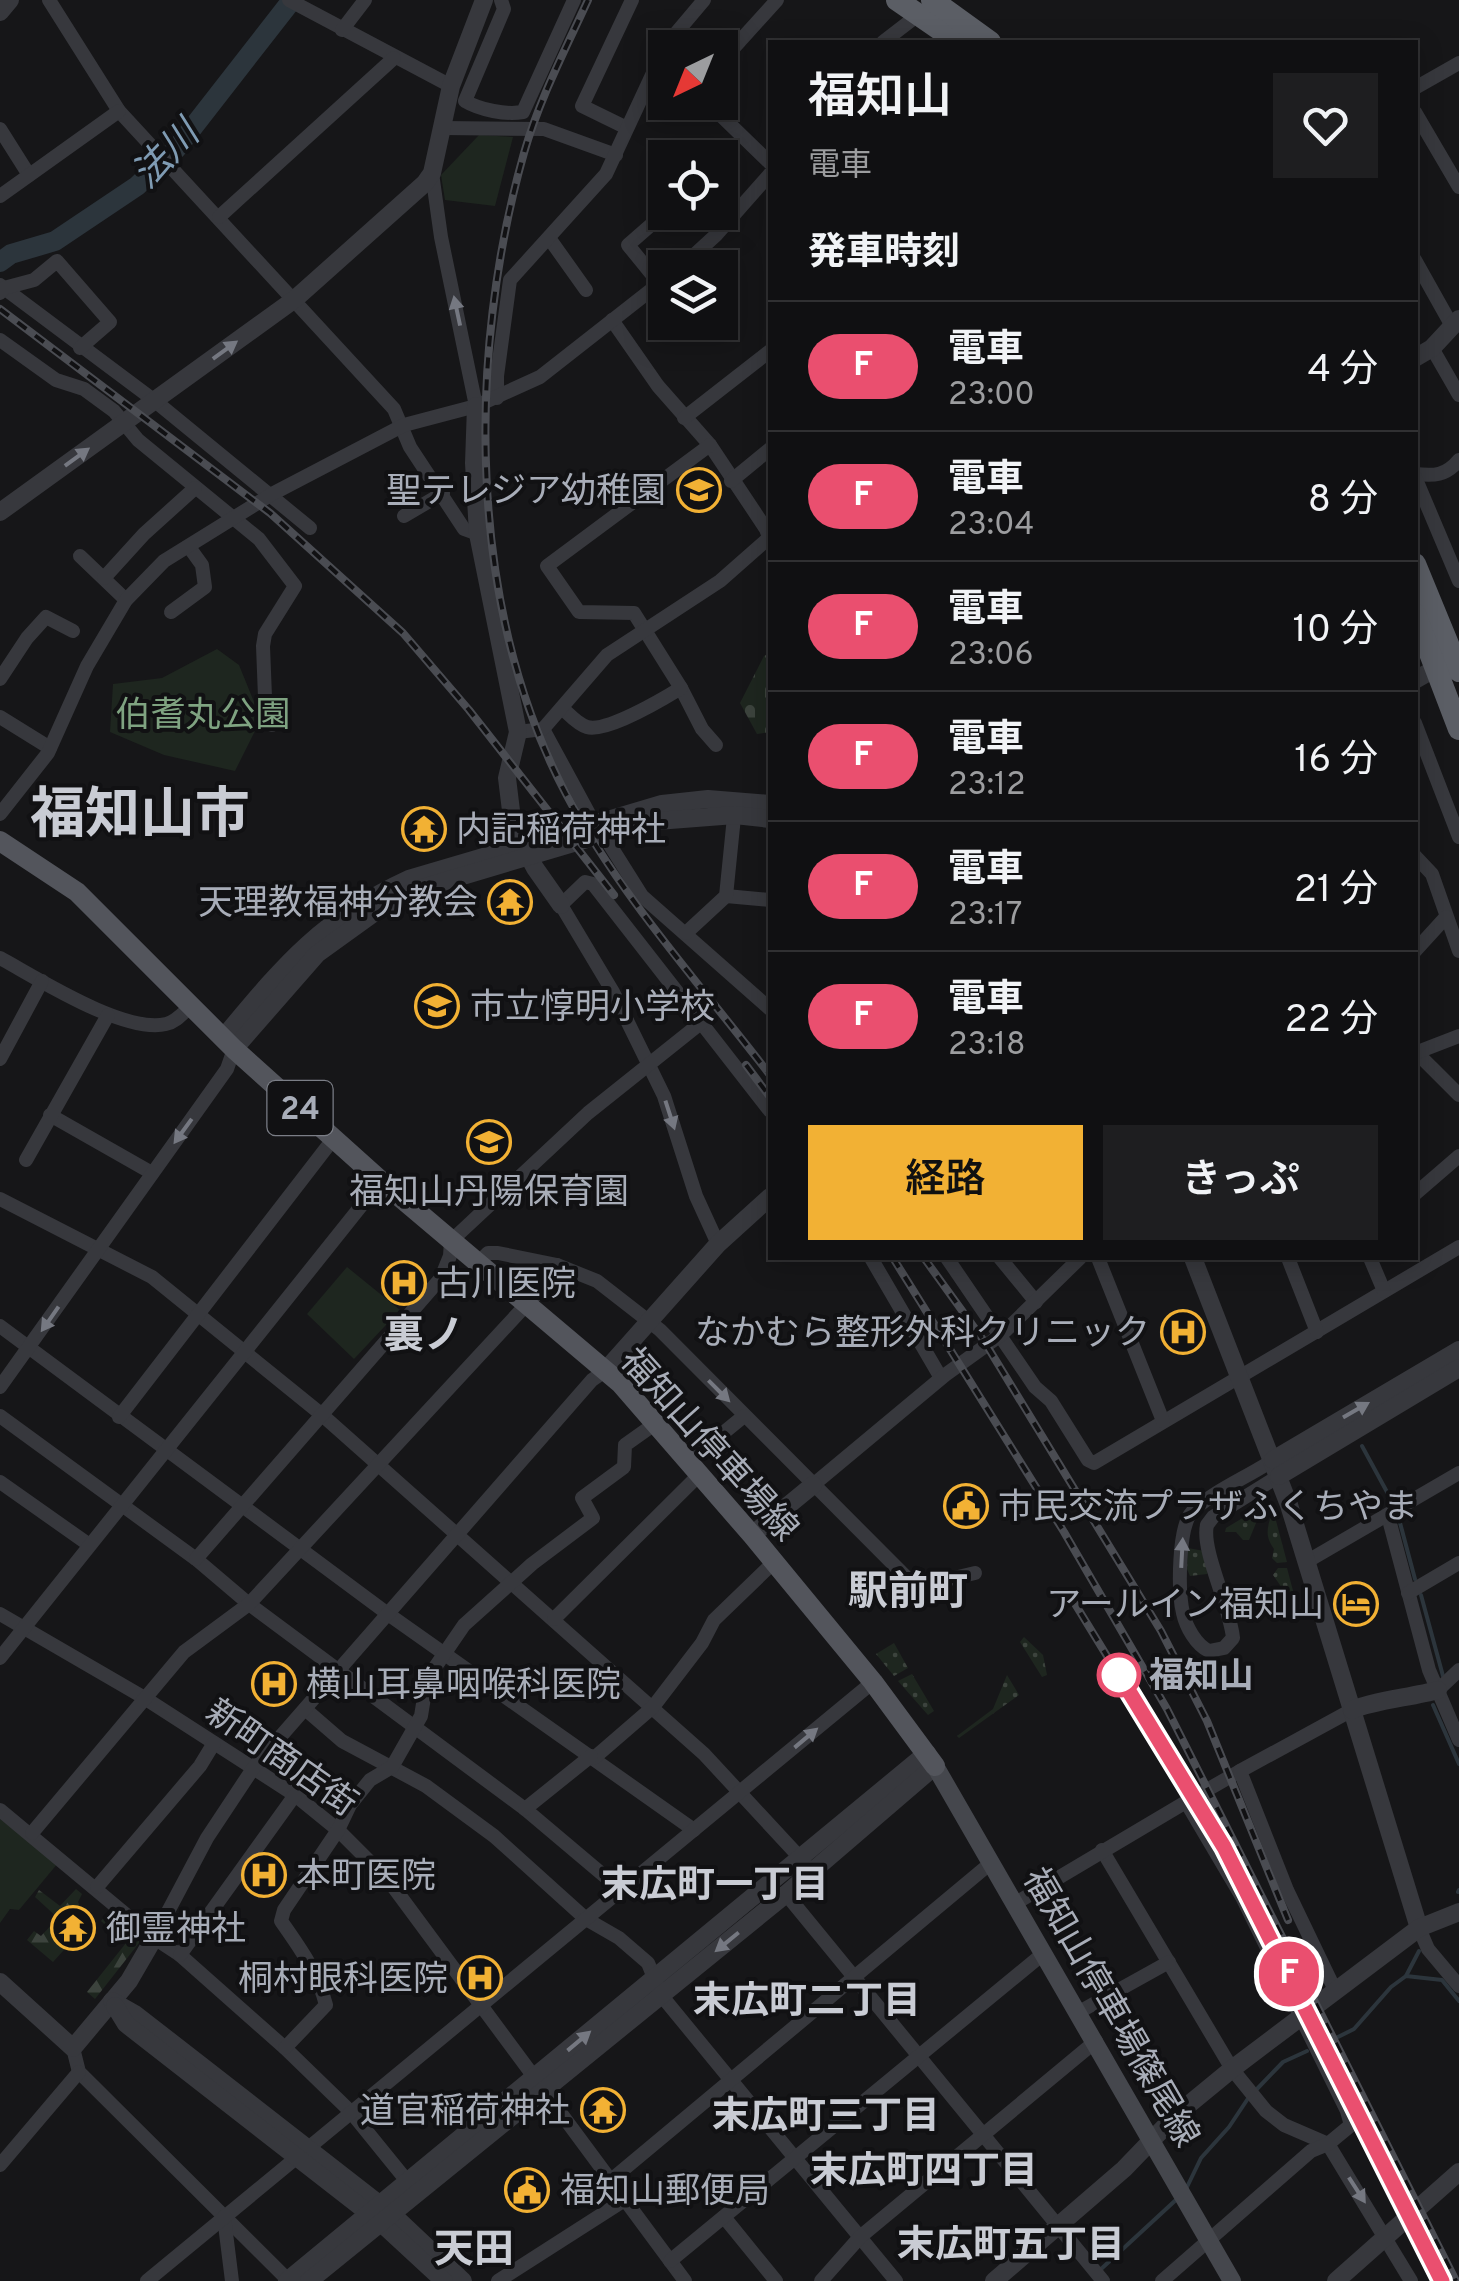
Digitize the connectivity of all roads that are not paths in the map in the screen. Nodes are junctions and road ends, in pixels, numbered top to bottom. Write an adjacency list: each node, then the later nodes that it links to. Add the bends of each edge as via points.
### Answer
1 (10, 0): 13 (street)
2 (49, 0): 25 (street)
3 (365, 0): 14 (street)
4 (484, 0): 22 (street)
5 (501, 0): 6 (street, via 504,9 465,101 514,114 524,112)
6 (574, 0)
7 (632, 0): 29 (street, via 582,106)
8 (704, 0): 15 (street)
9 (777, 0): 19 (street)
10 (897, 0): 12 (highway)
11 (294, 4): 14 (street)
12 (934, 5): 16 (street); 17 (highway); 18 (highway)
13 (0, 12)
14 (342, 30): 20 (street)
15 (677, 30)
16 (886, 40)
17 (957, 40)
18 (987, 40)
19 (738, 43)
20 (394, 58): 22 (street); 38 (street)
21 (1459, 64): 23 (street)
22 (452, 86): 28 (street)
23 (1418, 86)
24 (648, 88): 29 (street)
25 (120, 111): 34 (street); 38 (street)
26 (1418, 117): 36 (street)
27 (726, 120): 32 (street)
28 (443, 128): 31 (street, via 544,129); 33 (street)
29 (626, 128): 31 (street)
30 (0, 129): 34 (street)
31 (616, 155): 40 (street)
32 (768, 161)
33 (432, 173): 47 (street); 58 (street, one-way to 33)
34 (28, 176): 37 (street)
35 (768, 176): 41 (street)
36 (1459, 187)
37 (0, 196)
38 (219, 217): 47 (street)
39 (648, 228): 43 (street, via 628,245)
40 (549, 238): 45 (street); 56 (street, via 510,280)
41 (700, 250)
42 (1418, 265): 49 (street)
43 (648, 266)
44 (1, 289): 51 (street); 51 (street, via 34,280 57,261 110,322)
45 (586, 290)
46 (648, 292): 48 (street)
47 (296, 299): 57 (street, one-way to 47); 61 (street)
48 (612, 320): 56 (street, via 540,377); 59 (street)
49 (1456, 322): 52 (street)
50 (0, 340): 60 (street, via 56,380 84,389)
51 (80, 348): 57 (street)
52 (1432, 348): 54 (street); 55 (street)
53 (768, 353): 59 (street)
54 (1418, 356)
55 (1459, 395)
56 (497, 398): 58 (street)
57 (155, 401): 60 (street); 70 (street)
58 (476, 406): 61 (street); 75 (street)
59 (684, 418): 62 (street)
60 (124, 422): 68 (street); 71 (street, one-way to 60)
61 (404, 426): 69 (street, via 410,447); 70 (street)
62 (710, 445): 66 (street); 86 (street, via 547,566 579,612 634,613)
63 (768, 451): 66 (street)
64 (1459, 460): 65 (street, via 1437,476)
65 (1418, 475)
66 (731, 481): 76 (street)
67 (1418, 482): 82 (street)
68 (194, 488): 73 (street); 81 (street)
69 (444, 493): 72 (street); 75 (street, via 464,529)
70 (272, 494): 73 (street); 74 (street)
71 (0, 512)
72 (404, 516)
73 (236, 519): 78 (street); 94 (street, via 295,586 263,646)
74 (310, 528)
75 (478, 534): 98 (street)
76 (768, 534)
77 (768, 538): 86 (street, via 720,582)
78 (189, 547): 83 (street, via 164,561); 84 (street, via 206,587)
79 (80, 556): 81 (street)
80 (1418, 575): 88 (highway)
81 (104, 578): 83 (street)
82 (1459, 582)
83 (126, 600): 100 (street)
84 (171, 612)
85 (1418, 619): 88 (highway)
86 (645, 630): 91 (street); 92 (street, via 607,655)
87 (73, 631): 90 (street, via 46,617)
88 (1442, 659): 89 (street); 96 (highway)
89 (1418, 678)
90 (0, 679)
91 (681, 688): 92 (street, via 596,728); 99 (street)
92 (562, 708): 95 (street)
93 (0, 717): 100 (street)
94 (272, 725)
95 (543, 728): 98 (street); 105 (street)
96 (1459, 728)
97 (1418, 730): 106 (street)
98 (518, 732): 108 (street, via 507,778 513,827)
99 (716, 745)
100 (50, 748): 103 (street)
101 (768, 804): 102 (street)
102 (735, 808): 104 (street); 105 (street); 110 (street)
103 (0, 814)
104 (768, 818)
105 (598, 829): 108 (street); 114 (street, via 642,896)
106 (1459, 837)
107 (0, 841): 119 (main road, 福知山停車場線 / 24, via 77,892)
108 (524, 850): 112 (street); 124 (street, via 422,888 352,926)
109 (1418, 859): 113 (street, via 1432,874)
110 (726, 896): 111 (street); 114 (street)
111 (768, 900)
112 (561, 905): 122 (street, via 585,882 594,884); 128 (street)
113 (1446, 917): 115 (street); 116 (street)
114 (686, 933): 120 (street)
115 (1418, 948)
116 (1459, 951)
117 (0, 958): 118 (street)
118 (42, 981): 121 (street); 127 (street)
119 (191, 1006): 121 (street, via 164,1024); 124 (main road, 福知山停車場線 / 24)
120 (768, 1007)
121 (108, 1014): 131 (street)
122 (702, 1022): 128 (street); 130 (street)
123 (1459, 1036): 125 (street)
124 (228, 1044): 132 (main road, 福知山停車場線 / 24); 135 (street, one-way to 135, via 228,1069)
125 (1418, 1051)
126 (1418, 1054): 129 (street)
127 (0, 1059)
128 (647, 1065): 140 (street); 141 (street, one-way to 141)
129 (1459, 1095)
130 (768, 1108)
131 (50, 1115): 134 (street); 135 (street)
132 (334, 1138): 136 (main road, 福知山停車場線 / 24); 157 (street)
133 (1459, 1156): 137 (street)
134 (26, 1160)
135 (152, 1173): 143 (street)
136 (381, 1180): 140 (main road, 福知山停車場線 / 24); 163 (street)
137 (1418, 1191)
138 (768, 1198): 141 (street)
139 (0, 1199): 143 (street)
140 (452, 1240): 152 (main road, 福知山停車場線 / 24); 170 (street, via 440,1278)
141 (718, 1244): 158 (street)
142 (1459, 1247): 154 (street)
143 (98, 1250): 157 (street, via 152,1277); 162 (street, one-way to 162)
144 (873, 1260): 168 (street)
145 (949, 1260): 161 (street)
146 (1002, 1260): 155 (street)
147 (1078, 1260): 155 (street)
148 (1099, 1260): 174 (street)
149 (1194, 1260): 167 (street)
150 (1289, 1260): 160 (street)
151 (1371, 1260): 154 (street)
152 (478, 1263): 153 (street, via 498,1253); 156 (main road, 福知山停車場線 / 24)
153 (557, 1265): 156 (street); 158 (street, via 597,1282)
154 (1384, 1291): 160 (street)
155 (1036, 1302): 161 (street)
156 (526, 1304): 166 (main road, 福知山停車場線 / 24); 177 (street)
157 (199, 1314): 163 (street); 173 (street)
158 (649, 1324): 166 (street); 172 (street, one-way to 172)
159 (0, 1326): 162 (street)
160 (1318, 1332): 167 (street)
161 (1002, 1334): 168 (street); 174 (street, via 1088,1460 1094,1463)
162 (30, 1348): 169 (street); 173 (street)
163 (243, 1350): 170 (street); 176 (street)
164 (1459, 1350): 179 (street, one-way to 164)
165 (1459, 1368): 179 (street)
166 (605, 1371): 175 (main road, 福知山停車場線 / 24); 186 (street)
167 (1242, 1376): 174 (street); 179 (street)
168 (941, 1378): 182 (street)
169 (0, 1387)
170 (322, 1414): 177 (street); 184 (street)
171 (0, 1416): 183 (street)
172 (744, 1416): 178 (street); 182 (street)
173 (119, 1417): 176 (street)
174 (1163, 1421)
175 (656, 1423): 178 (main road, 福知山停車場線 / 24); 195 (street, via 626,1445 624,1467 582,1498 593,1518)
176 (164, 1449): 183 (street); 184 (street)
177 (378, 1462): 186 (street); 189 (street)
178 (695, 1467): 187 (main road, 福知山停車場線 / 24); 200 (street)
179 (1276, 1468): 179 (street, one-way to 179, via 1207,1525 1233,1638 1209,1651 1183,1614 1186,1522 1196,1508); 191 (street)
180 (1459, 1473): 185 (street)
181 (0, 1482): 188 (street)
182 (813, 1484): 187 (street); 194 (street, via 915,1590)
183 (120, 1504): 188 (street); 190 (street)
184 (242, 1507): 189 (street); 190 (street)
185 (1388, 1516): 191 (street); 196 (street)
186 (458, 1533): 195 (street); 199 (street)
187 (752, 1535): 192 (main road, 福知山停車場線 / 24)
188 (88, 1544): 201 (street)
189 (299, 1549): 197 (street); 199 (street)
190 (196, 1559): 197 (street)
191 (1306, 1562): 211 (street)
192 (773, 1563): 206 (main road, 福知山停車場線 / 24); 209 (street, via 714,1620)
193 (1459, 1563): 196 (street)
194 (975, 1573)
195 (512, 1582): 200 (street); 202 (street)
196 (1408, 1593): 207 (street)
197 (249, 1604): 204 (street); 208 (street, via 184,1652)
198 (0, 1614): 201 (street, 新町商店街)
199 (388, 1614): 202 (street); 204 (street)
200 (554, 1619): 209 (street)
201 (24, 1627): 203 (street); 208 (street, 新町商店街)
202 (443, 1653): 212 (street, via 427,1679); 215 (street)
203 (0, 1658)
204 (339, 1668): 210 (street); 212 (street)
205 (1459, 1670): 207 (street)
206 (873, 1682): 216 (main road, 福知山停車場線 / 24); 220 (street, one-way to 206)
207 (1438, 1690): 211 (street); 213 (street)
208 (143, 1697): 214 (street, 新町商店街); 227 (street)
209 (653, 1707): 215 (street); 220 (street)
210 (305, 1709): 217 (street, via 342,1741); 218 (street)
211 (1352, 1710): 219 (street); 237 (street)
212 (416, 1726): 217 (street); 223 (street)
213 (1459, 1740)
214 (214, 1743): 218 (street, 新町商店街); 231 (street)
215 (593, 1757): 223 (street); 226 (street)
216 (931, 1759): 229 (main road, 福知山停車場篠尾線); 230 (street)
217 (392, 1766): 225 (street, via 370,1780); 236 (street, via 494,1836)
218 (254, 1767): 221 (street, 新町商店街); 238 (street)
219 (1240, 1771): 222 (street); 246 (street)
220 (738, 1794): 226 (street); 230 (street)
221 (295, 1795): 225 (street, 新町商店街); 240 (street)
222 (1186, 1802): 228 (street); 250 (street)
223 (525, 1809): 232 (street)
224 (0, 1810): 227 (street)
225 (338, 1830): 248 (street, 新町商店街, via 389,1880); 253 (street, via 281,1921 305,1955 326,2005)
226 (694, 1830): 232 (street)
227 (32, 1834): 231 (street)
228 (1102, 1850): 234 (street); 241 (street)
229 (992, 1862): 234 (main road, 福知山停車場篠尾線); 242 (street)
230 (806, 1864): 233 (street); 244 (street)
231 (96, 1887): 238 (street)
232 (622, 1890): 236 (street)
233 (786, 1894): 242 (street); 244 (street, one-way to 244)
234 (1016, 1903): 239 (main road, 福知山停車場篠尾線)
235 (1459, 1912): 237 (street)
236 (586, 1919): 244 (street, via 648,1963); 248 (street)
237 (1419, 1928): 245 (street); 246 (street)
238 (154, 1938): 240 (street); 247 (street)
239 (1044, 1953): 249 (main road, 福知山停車場篠尾線); 254 (street)
240 (180, 1954): 253 (street)
241 (1168, 1962): 249 (street); 255 (street)
242 (853, 1978): 254 (street); 257 (street)
243 (0, 1982): 252 (street)
244 (658, 1986): 257 (street); 258 (street)
245 (1459, 1986)
246 (1335, 1990): 250 (street)
247 (112, 2001): 252 (street); 263 (street)
248 (481, 2006): 258 (street, 新町商店街); 259 (street)
249 (1079, 2012): 251 (main road, 福知山停車場篠尾線)
250 (1300, 2015): 255 (street); 262 (street, via 1351,2125)
251 (1096, 2041): 260 (street); 261 (main road, 福知山停車場篠尾線)
252 (74, 2048): 256 (street)
253 (285, 2048): 259 (street)
254 (917, 2057): 260 (street); 264 (street)
255 (1232, 2068): 261 (street); 262 (street, via 1266,2111)
256 (79, 2072): 265 (street); 271 (street)
257 (732, 2078): 264 (street); 267 (street)
258 (538, 2085): 267 (street, 新町商店街); 268 (street); 270 (street)
259 (351, 2112): 263 (street); 268 (street)
260 (982, 2135): 273 (street); 275 (street)
261 (1151, 2142): 273 (street); 276 (main road, 福知山停車場篠尾線)
262 (1328, 2144): 274 (street, one-way to 274); 276 (street, via 1311,2150)
263 (302, 2153): 270 (street); 271 (street)
264 (795, 2157): 272 (street); 275 (street)
265 (0, 2164)
266 (1459, 2172): 274 (street)
267 (612, 2180): 269 (street, 新町商店街)
268 (407, 2181): 270 (street)
269 (626, 2199): 277 (street, 新町商店街); 284 (street)
270 (380, 2213): 280 (street); 281 (street); 282 (street); 283 (street)
271 (224, 2216): 278 (street); 279 (street); 280 (street)
272 (724, 2217): 277 (street); 286 (street)
273 (1056, 2226): 289 (street); 290 (street)
274 (1386, 2235): 293 (street); 294 (street)
275 (860, 2236): 287 (street); 288 (street)
276 (1208, 2241): 291 (street); 292 (main road, 福知山停車場篠尾線)
277 (670, 2261): 285 (street, 新町商店街)
278 (147, 2281)
279 (232, 2281)
280 (288, 2281)
281 (309, 2281)
282 (444, 2281)
283 (462, 2281)
284 (498, 2281)
285 (685, 2281)
286 (776, 2281)
287 (821, 2281)
288 (896, 2281)
289 (994, 2281)
290 (1102, 2281)
291 (1162, 2281)
292 (1232, 2281)
293 (1336, 2281)
294 (1412, 2281)

